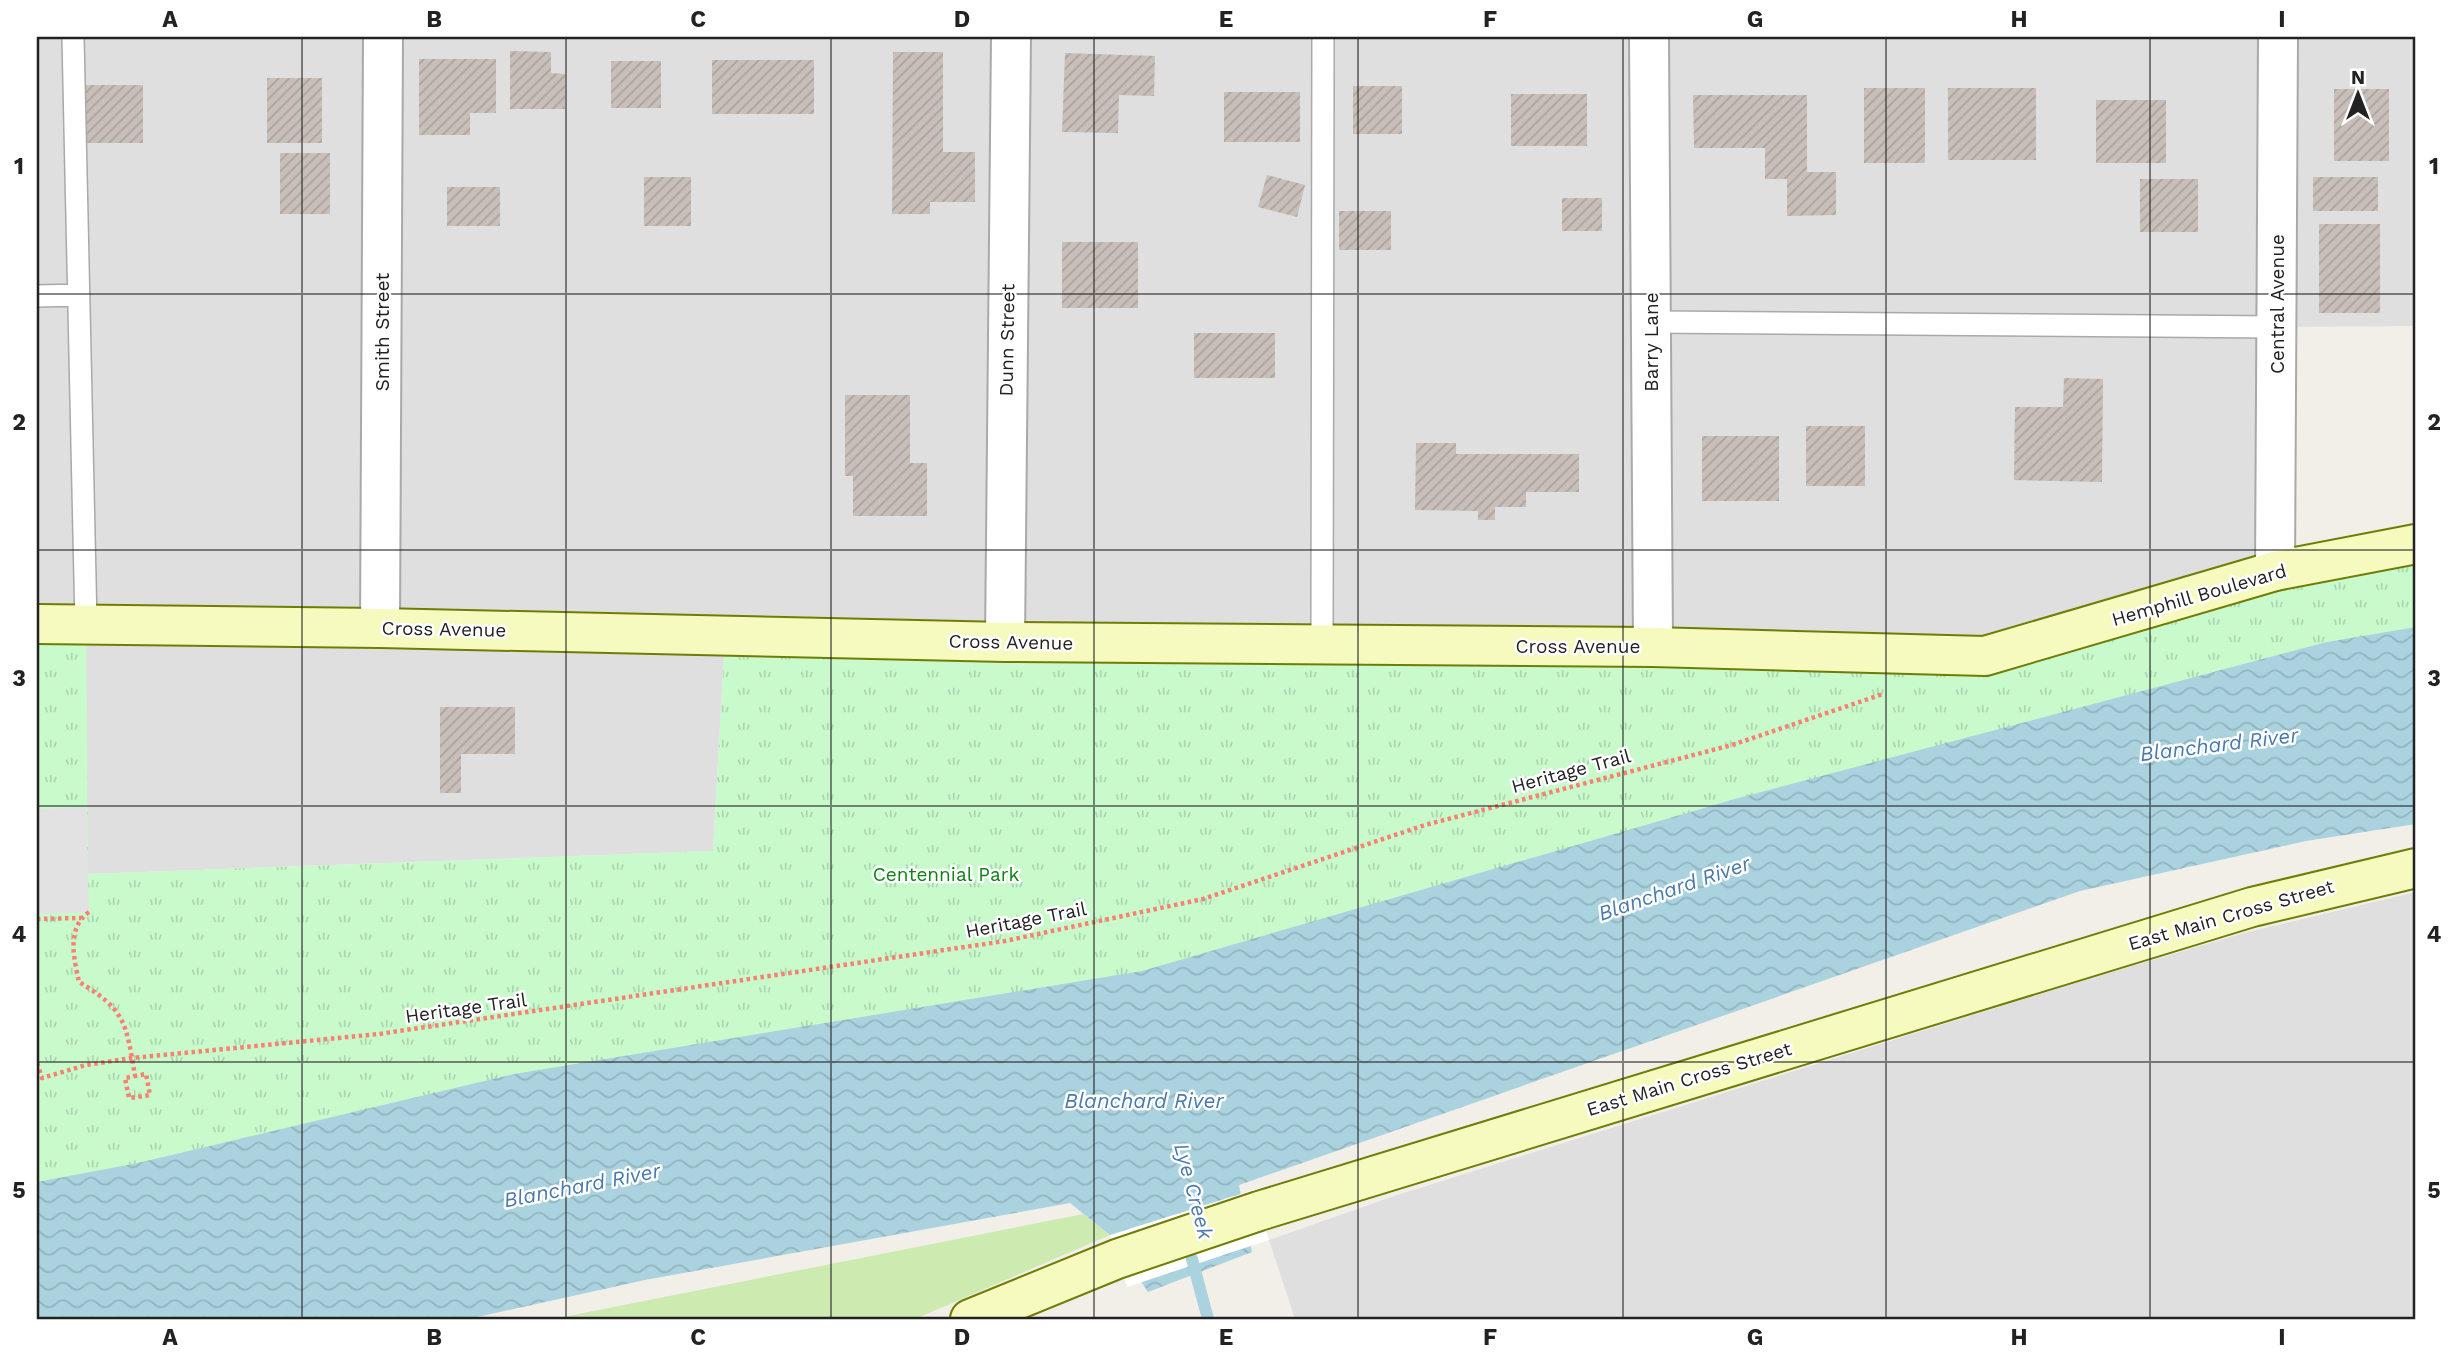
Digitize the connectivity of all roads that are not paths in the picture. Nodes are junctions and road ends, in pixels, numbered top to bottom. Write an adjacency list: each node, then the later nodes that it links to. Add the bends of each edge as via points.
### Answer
1 (74, 37): 7 (lane)
2 (383, 37): 15 (street, Smith Street)
3 (1011, 37): 16 (street, Dunn Street)
4 (1323, 37): 17 (lane)
5 (1649, 37): 9 (street, Barry Lane)
6 (2278, 37): 10 (street, Central Avenue)
7 (79, 295): 8 (lane); 14 (lane)
8 (37, 296)
9 (1651, 321): 10 (lane); 18 (street, Barry Lane)
10 (2277, 327): 12 (street, Central Avenue)
11 (2416, 544): 12 (street, Hemphill Boulevard)
12 (2275, 570): 19 (street, Hemphill Boulevard)
13 (37, 624): 14 (street, Cross Avenue)
14 (86, 625): 15 (street, Cross Avenue)
15 (380, 628): 16 (street, Cross Avenue)
16 (1005, 642): 17 (street, Cross Avenue)
17 (1322, 644): 18 (street, Cross Avenue)
18 (1653, 647): 19 (street, Cross Avenue)
19 (1985, 656)
20 (2416, 868): 21 (street, East Main Cross Street, via 2252,907 1259,1211 1117,1259)
21 (970, 1319)

